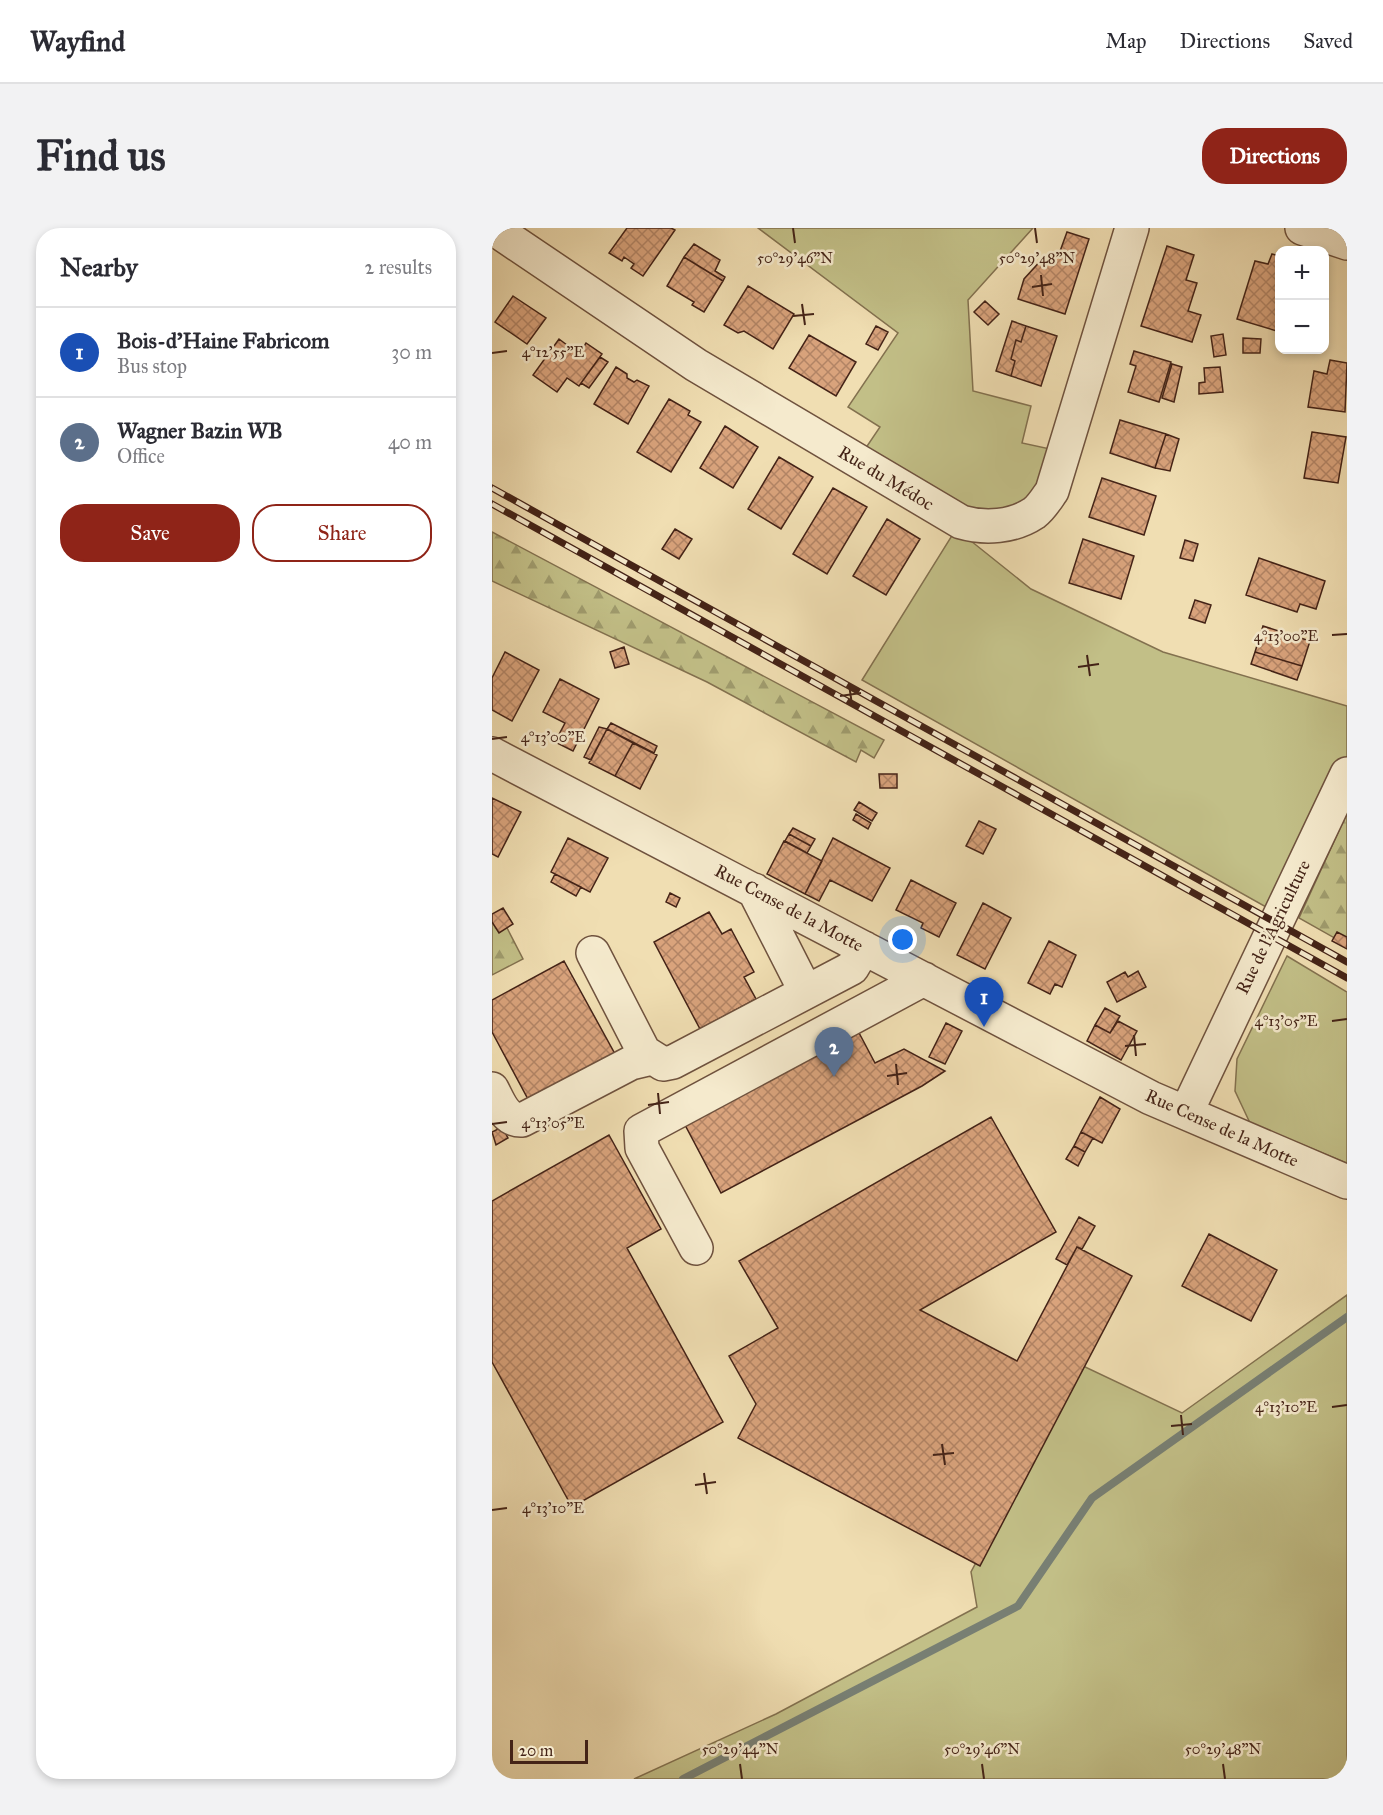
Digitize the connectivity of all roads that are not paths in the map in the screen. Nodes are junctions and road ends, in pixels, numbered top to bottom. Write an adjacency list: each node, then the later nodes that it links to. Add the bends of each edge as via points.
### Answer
1 (493, 228): 2 (street, Rue du Médoc, via 696,365 962,522 989,526 1018,521 1036,512 1052,491)
2 (1132, 228)
3 (1302, 228): 4 (street)
4 (1347, 243)
5 (492, 754): 7 (street, Rue Cense de la Motte)
6 (1347, 774): 14 (street, Rue de l'Agriculture)
7 (754, 890): 8 (street, Rue Cense de la Motte); 11 (street)
8 (864, 948): 10 (street, Rue Cense de la Motte); 11 (street, via 852,968)
9 (593, 953): 12 (street, via 644,1052)
10 (924, 979): 14 (street, Rue Cense de la Motte); 16 (street, via 642,1131 642,1148)
11 (806, 992): 12 (street, via 673,1062 663,1064)
12 (652, 1058): 13 (street, via 631,1063 522,1120 507,1115)
13 (492, 1089)
14 (1186, 1113): 15 (street, Rue Cense de la Motte)
15 (1347, 1182)
16 (696, 1248)

